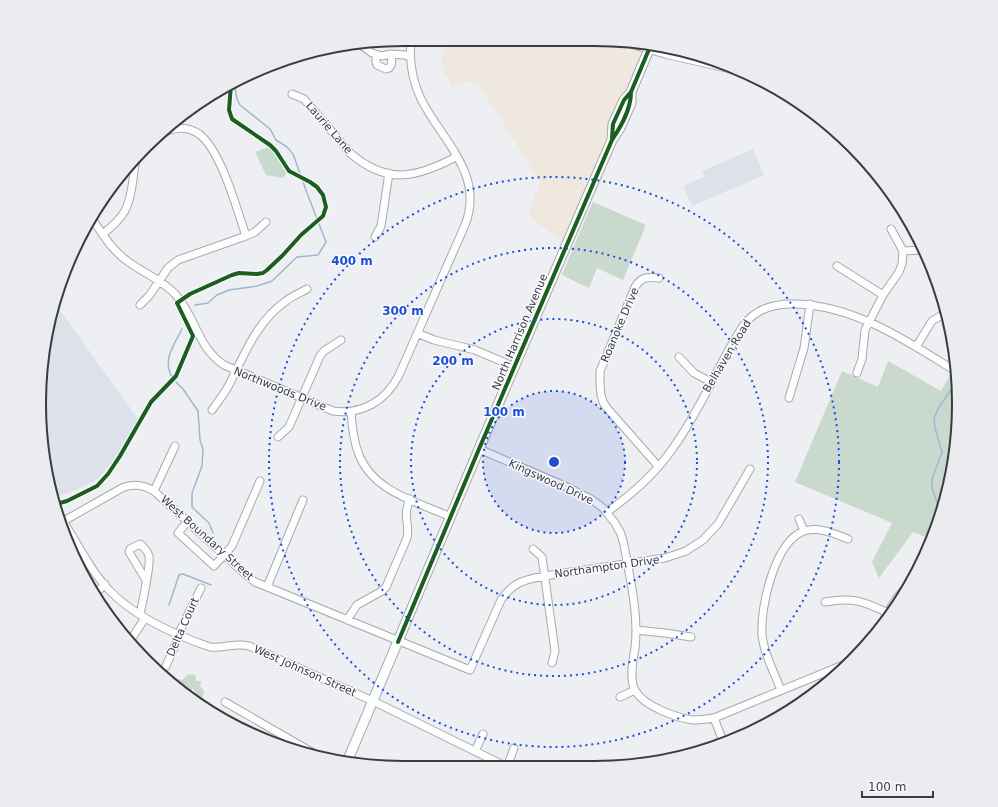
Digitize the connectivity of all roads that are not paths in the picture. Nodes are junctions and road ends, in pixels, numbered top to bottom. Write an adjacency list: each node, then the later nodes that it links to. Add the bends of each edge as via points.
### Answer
1 (411, 46): 5 (street, Northwoods Drive)
2 (365, 48): 4 (street)
3 (649, 50): 33 (main road, North Harrison Avenue, via 631,92 624,100 613,124 612,140)
4 (376, 55): 6 (street); 6 (street, via 377,65 382,69 391,66)
5 (410, 57): 6 (street, via 405,55); 9 (street, Northwoods Drive, via 421,98)
6 (392, 58)
7 (292, 94): 11 (street, Laurie Lane, via 304,99 353,156 375,170)
8 (175, 129): 16 (street, via 188,129 202,136 224,171)
9 (456, 157): 11 (street, Laurie Lane, via 424,172); 29 (street, Northwoods Drive, via 469,182 469,214)
10 (135, 169): 15 (street, via 127,207 117,222)
11 (389, 174): 17 (street, via 381,226)
12 (266, 222): 16 (street)
13 (95, 223): 15 (street, Northwoods Drive)
14 (891, 229): 19 (street)
15 (103, 234): 22 (street, Northwoods Drive, via 124,259)
16 (246, 236): 22 (street, via 178,260 168,268)
17 (375, 236)
18 (918, 251): 19 (street)
19 (903, 252): 24 (street, via 899,272)
20 (837, 266): 24 (street)
21 (659, 278): 45 (street, Roanoke Drive, via 644,278 635,286 602,364 600,384 601,395 607,408)
22 (159, 281): 26 (street); 35 (street, Northwoods Drive, via 177,295 208,352)
23 (307, 289): 35 (street, via 285,301 269,316 252,338)
24 (882, 295): 28 (street)
25 (810, 304): 28 (street, Belhaven Road, via 831,308); 37 (street, Belhaven Road, via 774,305 755,313 739,332); 39 (street, via 804,348)
26 (140, 305)
27 (941, 316): 31 (street, via 932,321)
28 (868, 322): 31 (street, Belhaven Road); 36 (street)
29 (417, 333): 33 (street, via 474,350); 41 (street, Northwoods Drive, via 390,390 376,403)
30 (341, 340): 38 (street, via 320,356)
31 (916, 347): 34 (street, Belhaven Road)
32 (679, 357): 37 (street, via 694,373)
33 (515, 368): 44 (main road, North Harrison Avenue)
34 (950, 368)
35 (235, 371): 38 (street, Northwoods Drive); 40 (street)
36 (857, 373)
37 (711, 382): 45 (street, Belhaven Road, via 680,438)
38 (301, 398): 41 (street, Northwoods Drive, via 327,409); 42 (street, via 289,427)
39 (789, 398)
40 (212, 410)
41 (351, 412): 49 (street, via 358,453 366,467 382,485)
42 (278, 437)
43 (175, 446): 48 (street)
44 (479, 449): 51 (street, Kingswood Drive, via 583,494); 52 (main road, North Harrison Avenue)
45 (658, 466): 51 (street, Belhaven Road, via 638,487)
46 (750, 469): 61 (street, Northampton Drive, via 723,518 714,530 693,548 673,556)
47 (260, 481): 60 (street, via 232,546)
48 (154, 491): 53 (street, West Boundary Street, via 140,485 127,486); 55 (street, West Boundary Street)
49 (410, 499): 52 (street); 71 (street, via 405,513 407,538 386,587 357,605)
50 (303, 500): 65 (street)
51 (607, 512): 61 (street, Kingswood Drive, via 621,534)
52 (451, 517): 76 (main road, North Harrison Avenue)
53 (66, 519)
54 (799, 519): 56 (street)
55 (187, 522): 60 (street, West Boundary Street); 60 (street, via 178,533 214,566)
56 (804, 531): 57 (street, via 822,530); 82 (street, via 791,539 785,547 765,600 762,636)
57 (848, 539)
58 (533, 548): 62 (street, via 542,557)
59 (79, 553): 64 (street, West Johnson Street)
60 (225, 556): 65 (street, West Boundary Street, via 249,578)
61 (628, 564): 62 (street, Northampton Drive); 72 (street, Kingswood Drive)
62 (544, 576): 77 (street, via 555,651); 78 (street, Northampton Drive, via 519,582 505,594)
63 (146, 580): 70 (street)
64 (105, 584): 67 (street); 70 (street, West Johnson Street, via 121,601)
65 (266, 587): 71 (street, West Boundary Street)
66 (201, 588): 73 (street, Delta Court)
67 (99, 590)
68 (825, 602): 69 (street, via 852,600 868,603)
69 (885, 612)
70 (142, 616): 73 (street, West Johnson Street); 74 (street)
71 (347, 620): 76 (street, West Boundary Street)
72 (636, 630): 75 (street); 81 (street, Kingswood Drive, via 632,674)
73 (180, 634): 79 (street, Delta Court); 84 (street, West Johnson Street, via 213,648 235,644 247,645)
74 (132, 636)
75 (691, 637)
76 (398, 642): 78 (street, West Boundary Street, via 470,670); 84 (main road, North Harrison Avenue)
77 (552, 663)
78 (472, 665)
79 (166, 666)
80 (833, 669): 82 (street)
81 (635, 690): 83 (street); 86 (street, via 645,700 671,714 694,720)
82 (781, 690): 86 (street)
83 (620, 698)
84 (373, 701): 91 (street, West Johnson Street); 92 (main road, North Harrison Avenue)
85 (225, 702): 89 (street)
86 (714, 718): 88 (street)
87 (483, 734): 91 (street)
88 (723, 737)
89 (301, 746)
90 (514, 748): 95 (street)
91 (475, 751): 93 (street, West Johnson Street)
92 (349, 757)
93 (490, 759): 94 (street, West Johnson Street)
94 (494, 761)
95 (509, 761)

